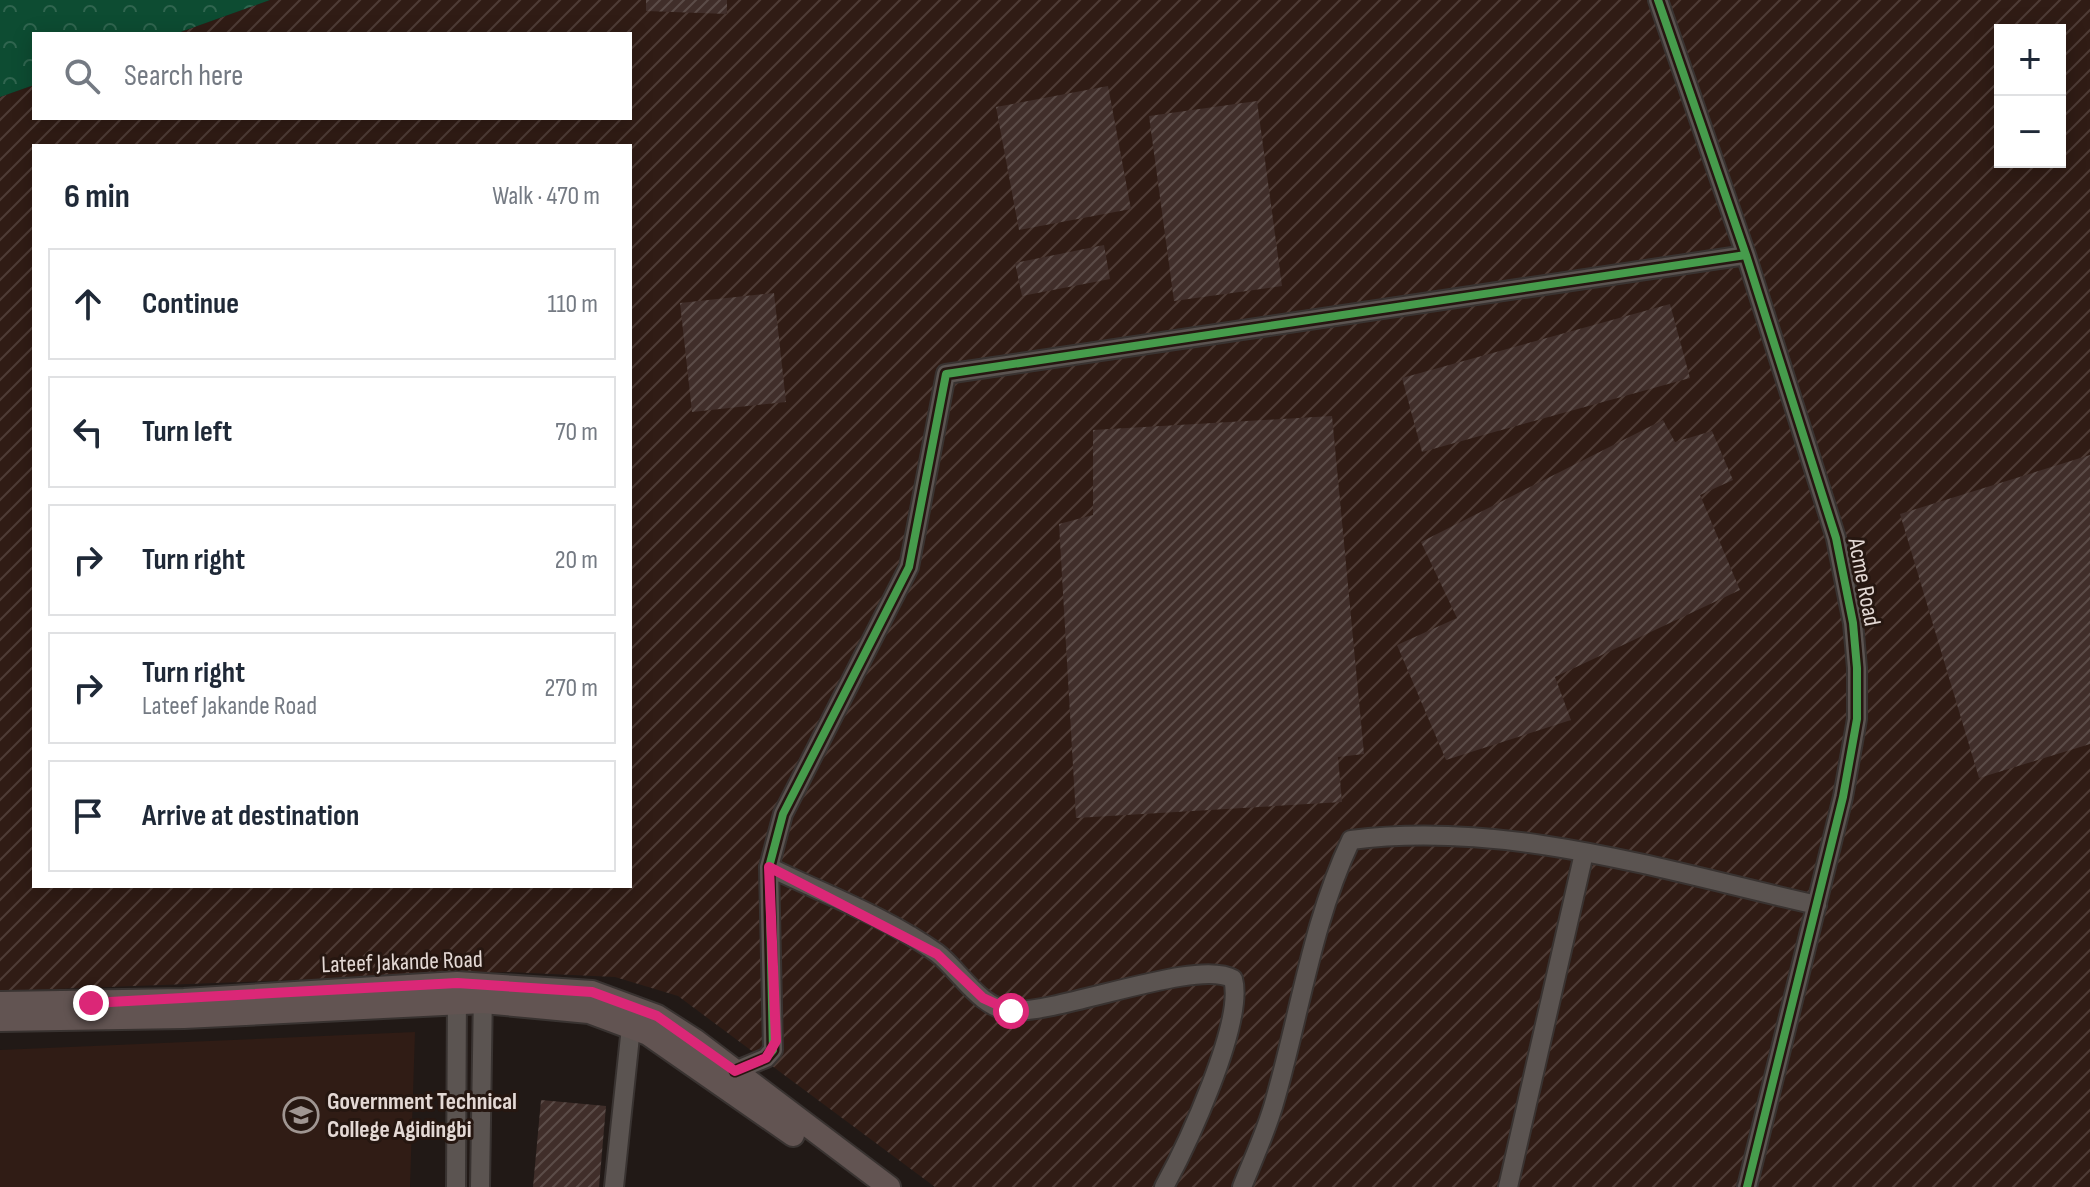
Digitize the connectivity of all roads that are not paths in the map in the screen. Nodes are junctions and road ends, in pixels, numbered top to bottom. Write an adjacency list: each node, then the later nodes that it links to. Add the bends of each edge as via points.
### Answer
1 (1658, 0): 2 (street, Acme Road)
2 (1746, 255): 4 (street, via 946,374 909,567 783,814); 5 (street, Acme Road, via 1836,538 1853,623 1857,719)
3 (1584, 853): 5 (street); 18 (street, via 1454,835 1351,840 1314,941 1274,1105); 19 (street)
4 (769, 867): 11 (street, via 776,1041 766,1058); 17 (street, via 937,954 983,998 1011,1011 1206,972 1233,979 1232,1009 1215,1074)
5 (1817, 905): 20 (street, Acme Road)
6 (483, 992): 7 (main road, Lateef Jakande Road); 10 (main road, Lateef Jakande Road, via 589,1012); 11 (main road, Lateef Jakande Road, via 592,992 613,997 657,1016); 13 (street)
7 (458, 993): 8 (main road, Lateef Jakande Road); 9 (main road, Lateef Jakande Road, via 184,1017); 12 (street)
8 (0, 1003)
9 (0, 1020)
10 (631, 1027): 14 (street); 15 (main road, Lateef Jakande Road, via 711,1075)
11 (735, 1071): 16 (main road, Lateef Jakande Road)
12 (456, 1187)
13 (480, 1187)
14 (614, 1187)
15 (865, 1187)
16 (889, 1187)
17 (1164, 1187)
18 (1242, 1187)
19 (1508, 1187)
20 (1747, 1187)

